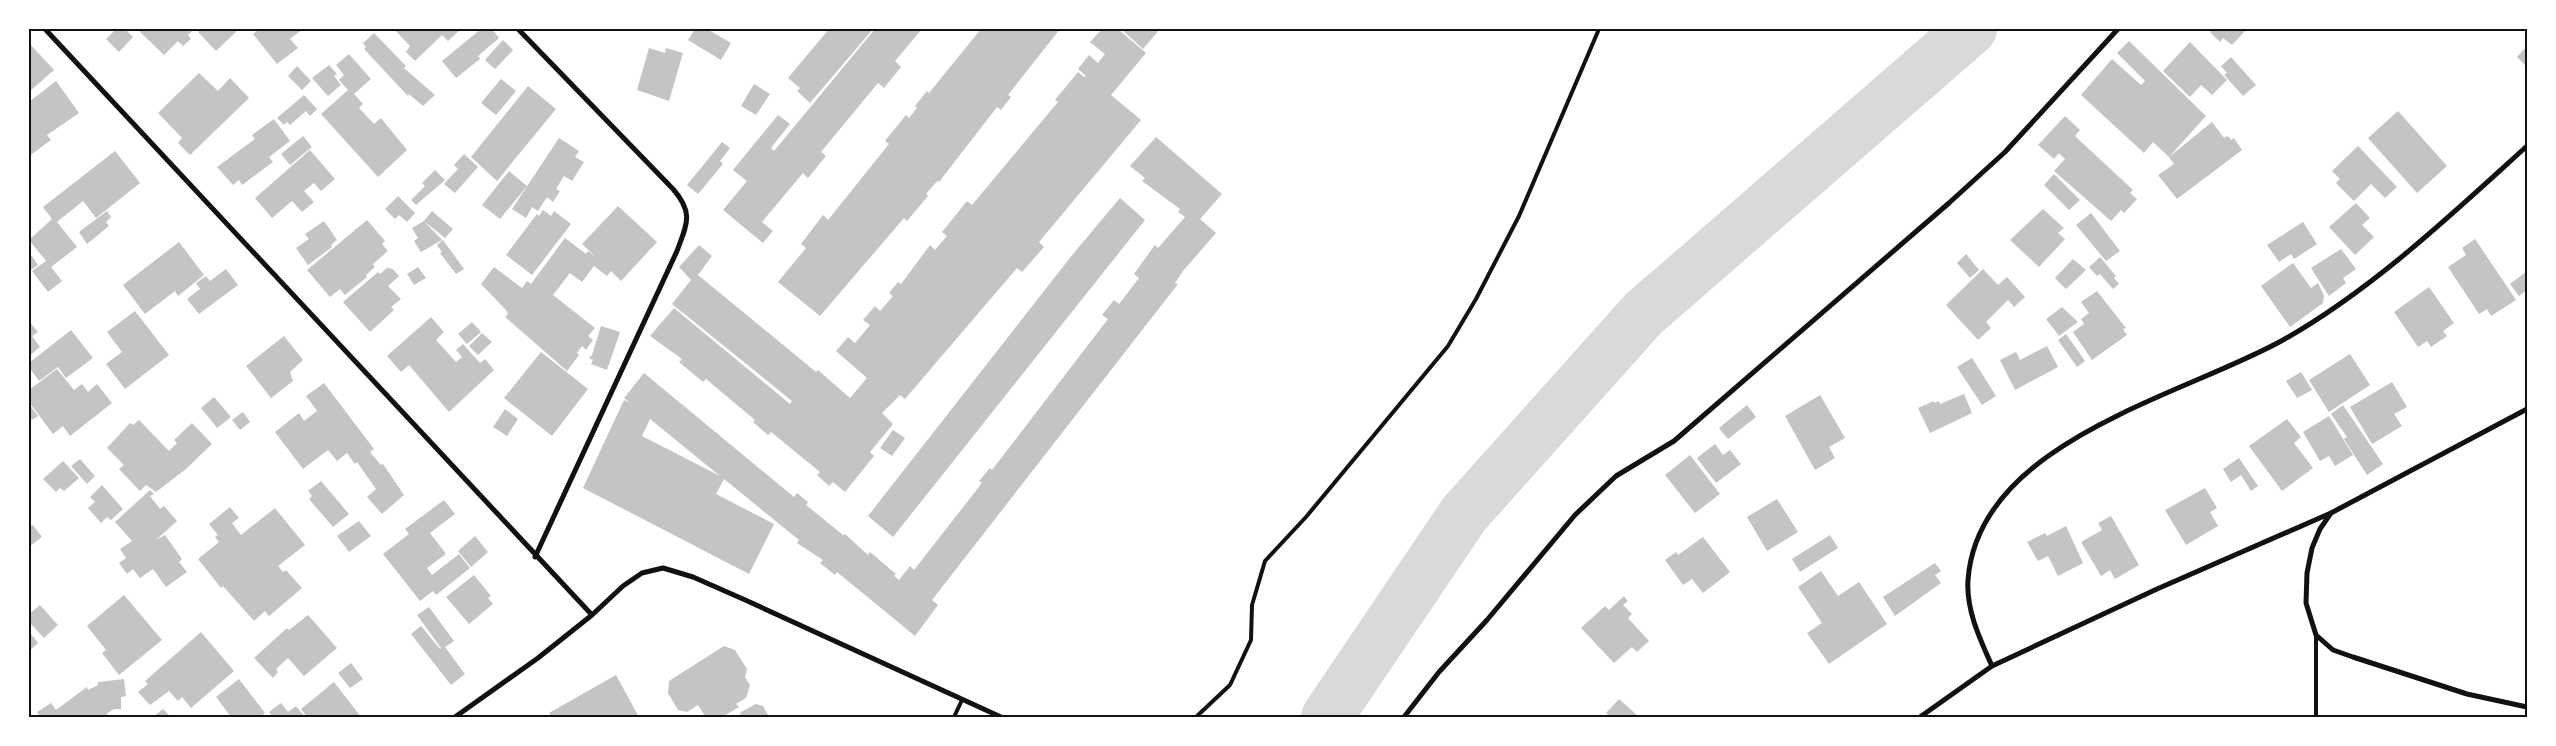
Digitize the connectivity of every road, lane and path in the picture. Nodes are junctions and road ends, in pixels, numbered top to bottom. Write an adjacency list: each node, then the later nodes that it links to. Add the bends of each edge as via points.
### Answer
1 (45, 29): 8 (street)
2 (518, 29): 8 (street, via 673,189 684,201 688,213 686,229 677,251)
3 (1600, 29): 17 (lane, via 1519,216 1476,299 1448,346 1306,517 1264,561 1252,605 1250,640 1230,685)
4 (2118, 29): 18 (street, via 2005,152 1956,196 1674,441 1616,476 1582,508 1439,672)
5 (2527, 146): 11 (street, via 2419,242 2334,307 2283,340 2072,438 2032,466 1999,502 1978,536 1970,566 1969,598 1976,631)
6 (2527, 409): 7 (street)
7 (2331, 513): 10 (street, via 2312,548 2307,573 2306,604); 11 (street)
8 (535, 557): 9 (street)
9 (592, 615): 12 (street, via 624,586 653,569 670,568); 14 (street)
10 (2316, 635): 13 (street, via 2333,650 2352,657 2468,694); 20 (lane)
11 (1992, 666): 19 (street)
12 (962, 700): 15 (lane); 16 (street)
13 (2527, 707)
14 (455, 717)
15 (954, 717)
16 (1001, 717)
17 (1196, 717)
18 (1404, 717)
19 (1920, 717)
20 (2316, 717)

